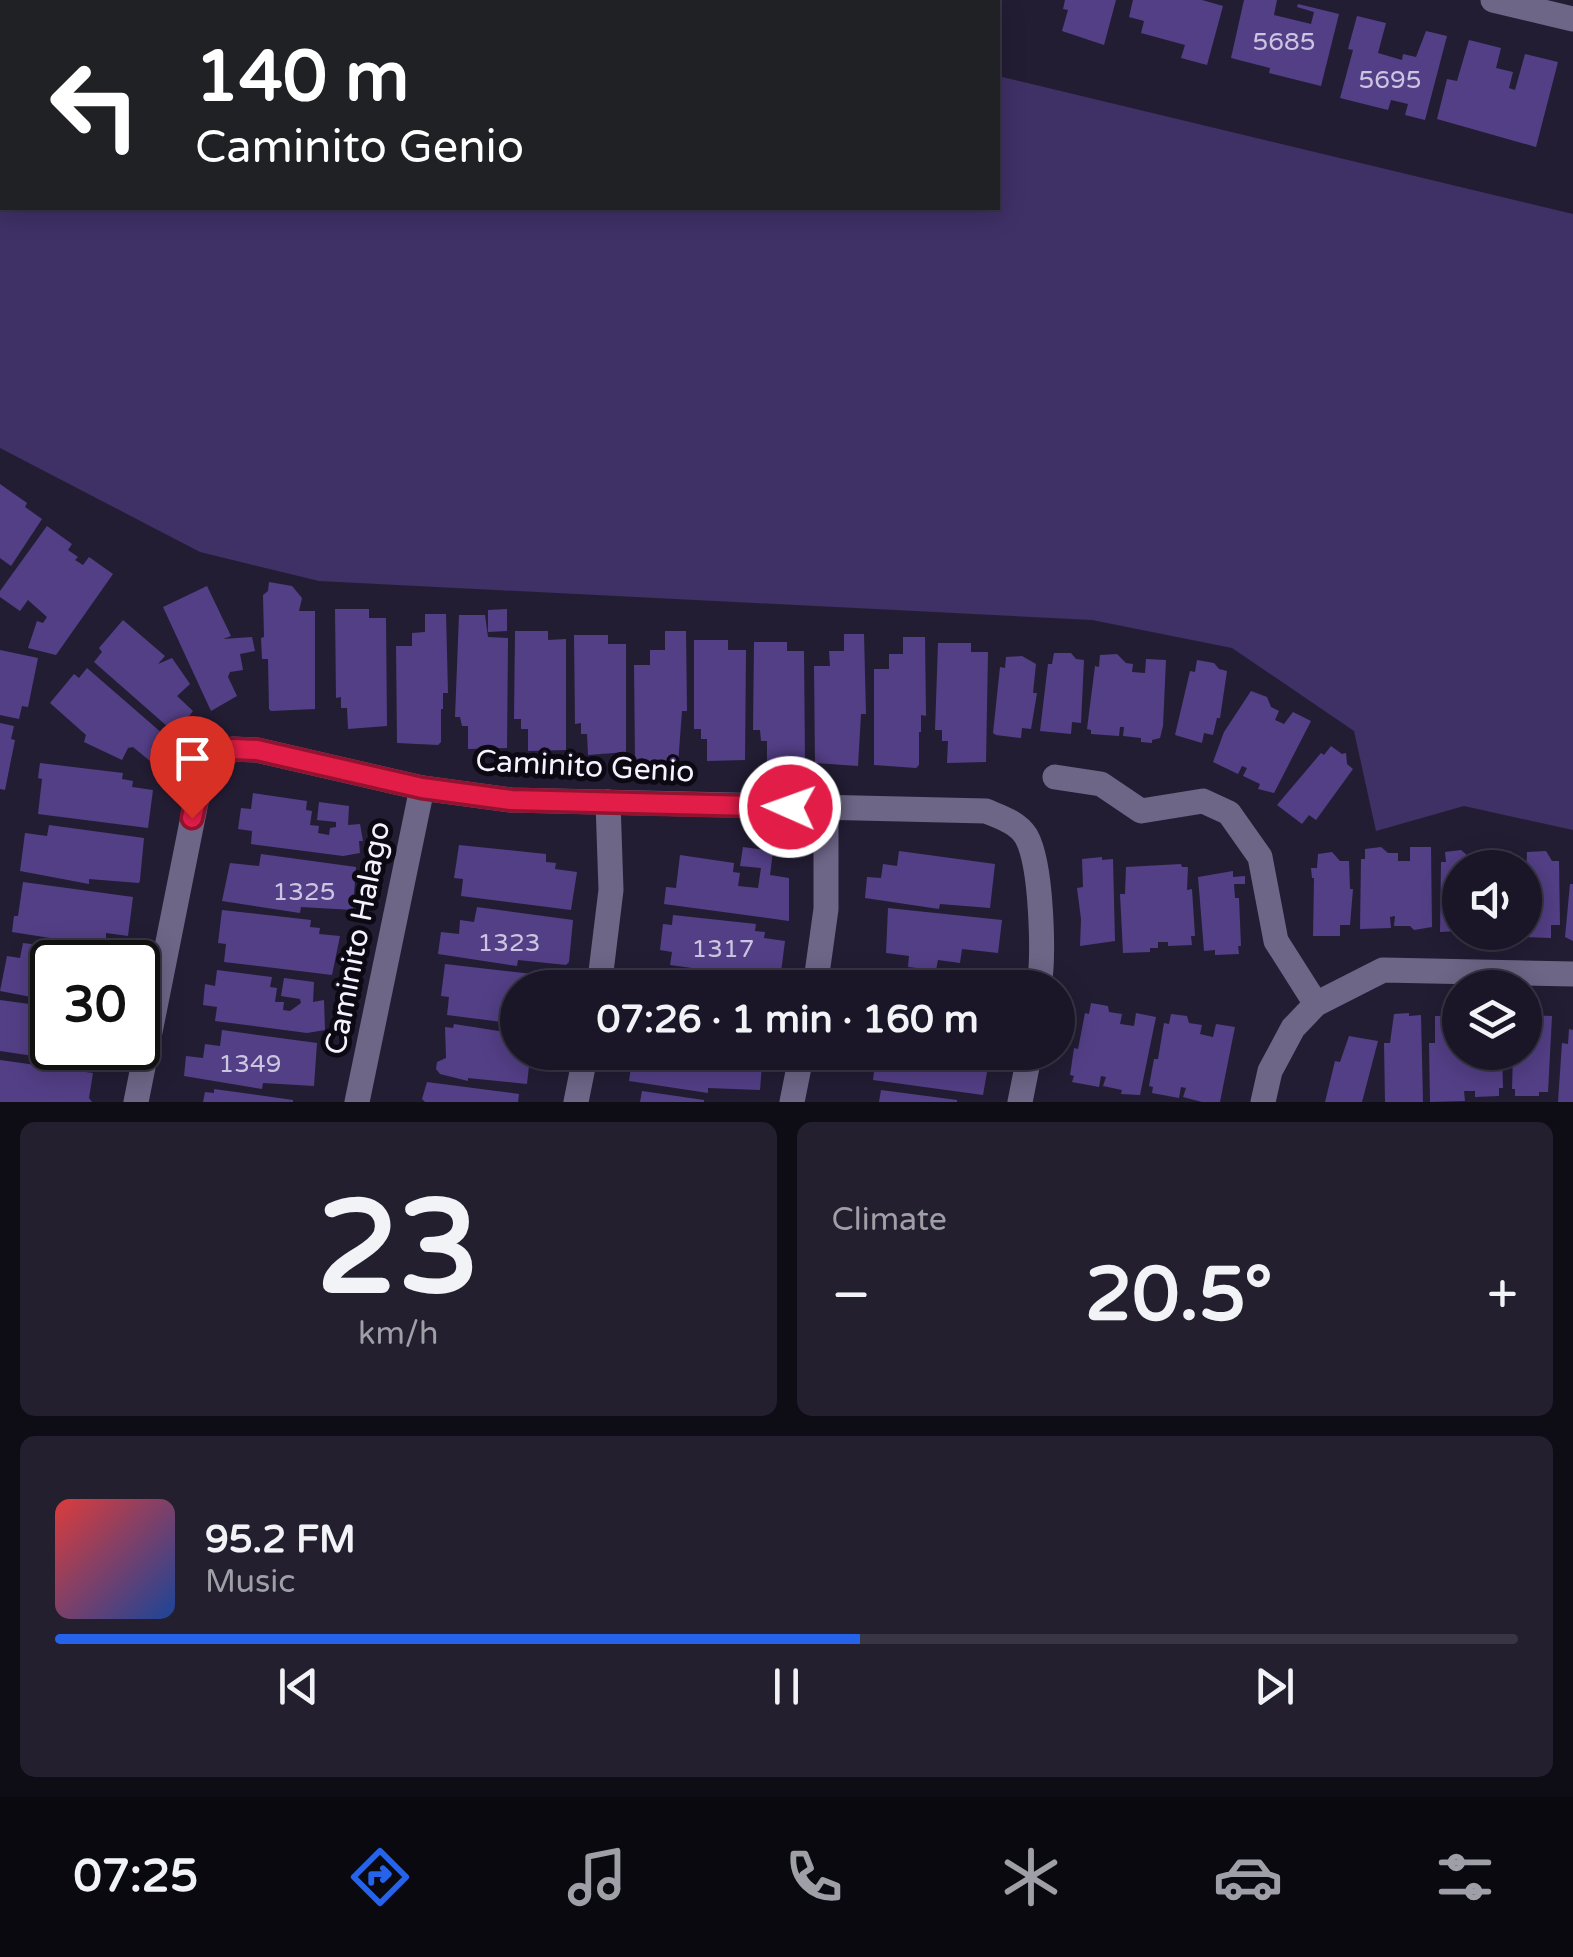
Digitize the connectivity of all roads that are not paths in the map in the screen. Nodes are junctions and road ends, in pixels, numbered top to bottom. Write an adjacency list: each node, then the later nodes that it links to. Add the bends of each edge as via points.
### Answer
1 (1494, 0): 2 (street)
2 (1573, 19)
3 (1054, 777): 11 (street, via 1101,784 1142,811 1202,801 1229,813 1260,857 1276,941)
4 (422, 788): 5 (street, Caminito Genio, via 511,800); 15 (street, Caminito Genio, via 257,750 232,749 212,766 200,782); 16 (street, Caminito Halago)
5 (608, 802): 6 (street, Caminito Genio); 7 (street, via 611,890)
6 (826, 808): 8 (street, via 826,909); 9 (street, Caminito Genio, via 986,811 1012,822 1034,858)
7 (600, 970)
8 (818, 970)
9 (1039, 970)
10 (1573, 974): 11 (street, via 1383,970)
11 (1316, 1004): 20 (street, via 1293,1028 1270,1070)
12 (582, 1070): 17 (street)
13 (798, 1070): 18 (street)
14 (1026, 1070): 19 (street)
15 (136, 1102)
16 (358, 1102)
17 (576, 1102)
18 (792, 1102)
19 (1020, 1102)
20 (1263, 1102)

